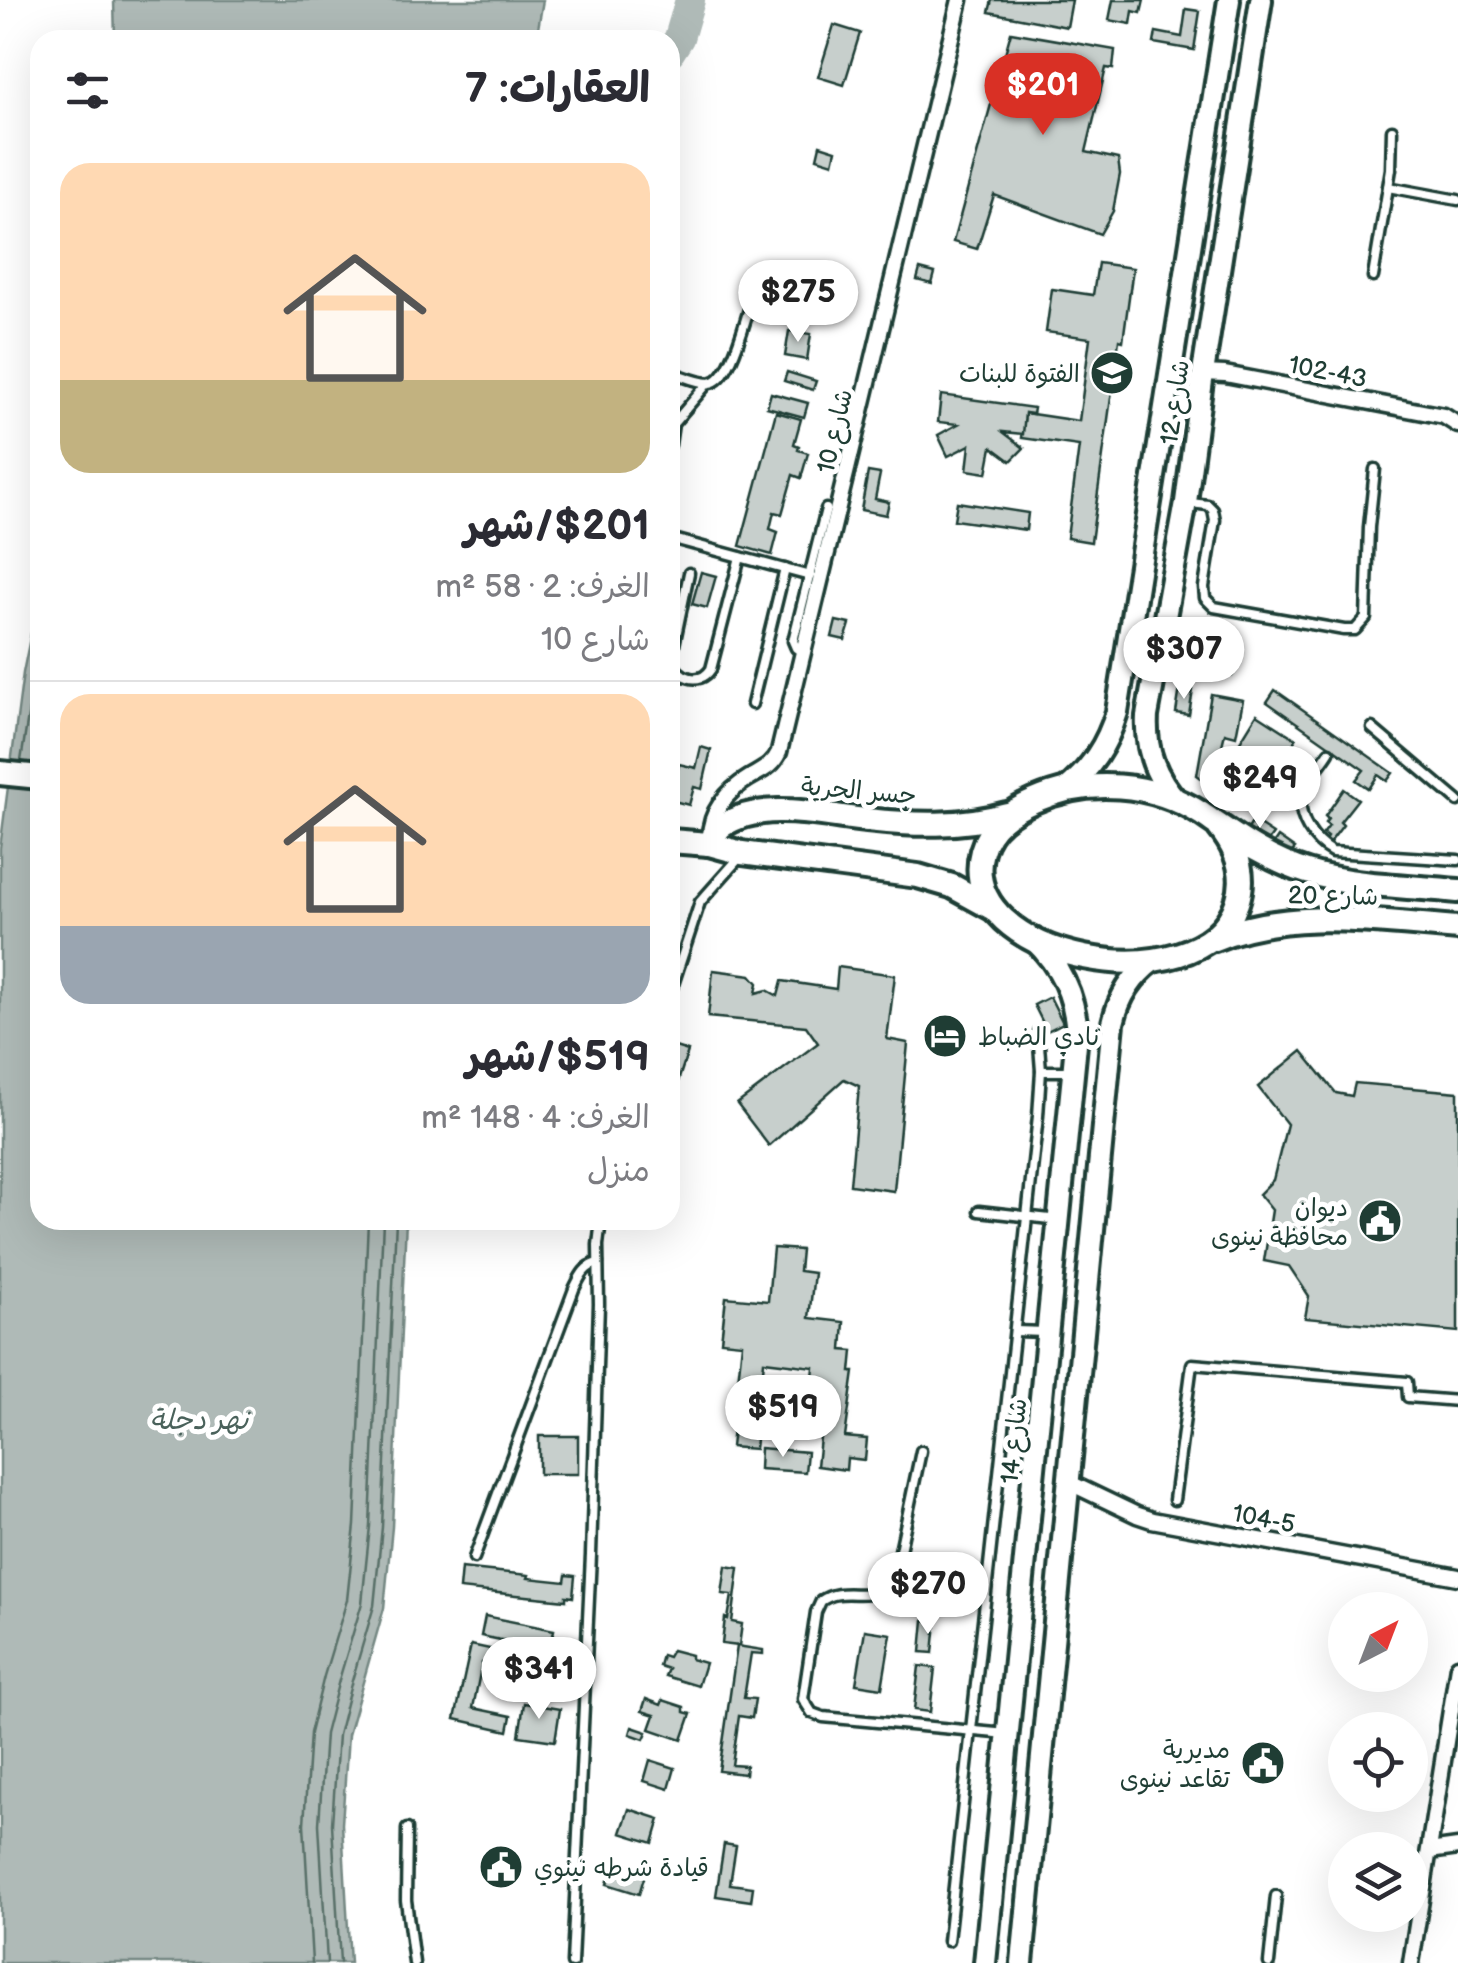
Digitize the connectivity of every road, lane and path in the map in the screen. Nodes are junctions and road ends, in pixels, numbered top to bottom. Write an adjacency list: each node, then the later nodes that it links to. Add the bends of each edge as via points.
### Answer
1 (960, 0): 25 (street, شارع 10)
2 (1229, 0): 5 (street, شارع 12)
3 (1262, 0): 6 (street, شارع 12)
4 (1392, 130): 7 (lane)
5 (1207, 151): 6 (street); 32 (street, شارع 12, via 1118,712 1098,756)
6 (1237, 154): 11 (street, شارع 12)
7 (1388, 187): 8 (lane); 9 (lane)
8 (1458, 200)
9 (1373, 277)
10 (749, 309): 13 (lane, via 727,370)
11 (1203, 372): 15 (street, 102-43, via 1444,416); 17 (street, شارع 12)
12 (680, 375): 13 (lane)
13 (708, 383): 14 (lane)
14 (680, 413)
15 (1458, 425)
16 (1375, 469): 17 (lane, via 1366,618 1355,630 1214,607 1204,588 1215,520 1208,505)
17 (1186, 502): 34 (street, شارع 12, via 1146,729 1155,768)
18 (826, 509): 23 (lane)
19 (680, 541): 20 (lane)
20 (740, 557): 21 (lane); 26 (lane, via 711,669 698,679)
21 (785, 569): 23 (lane); 27 (lane)
22 (689, 573): 24 (lane)
23 (810, 576): 25 (lane, via 793,641)
24 (680, 616)
25 (805, 654): 38 (street, شارع 10, via 777,758 726,798 710,822)
26 (680, 673)
27 (752, 704)
28 (1372, 728): 33 (lane)
29 (1329, 752): 40 (lane, via 1301,803 1321,846)
30 (0, 773): 31 (main road)
31 (30, 776)
32 (1064, 791): 34 (main road, via 1122,786); 35 (main road)
33 (1458, 801)
34 (1178, 802): 36 (main road)
35 (1014, 811): 38 (main road, جسر الحرية, via 946,824 769,812 720,827); 42 (main road, via 992,830 980,857 982,886)
36 (1219, 826): 41 (main road, شارع 20, via 1307,872); 45 (main road, via 1238,858 1240,894 1224,928)
37 (680, 842): 38 (main road)
38 (709, 844): 39 (main road)
39 (742, 853): 42 (main road, via 918,876); 47 (lane, via 700,902)
40 (1458, 860)
41 (1458, 891)
42 (997, 912): 44 (main road)
43 (1458, 928): 45 (main road, شارع 20, via 1292,919)
44 (1031, 938): 46 (main road, via 1101,960); 50 (street, شارع 14, via 1056,965 1072,998)
45 (1210, 940): 46 (main road)
46 (1154, 960): 60 (street, via 1126,987 1113,1023)
47 (680, 963)
48 (1038, 1032): 49 (lane)
49 (1041, 1071): 50 (lane); 52 (lane)
50 (1075, 1072): 53 (street, شارع 14)
51 (979, 1211): 52 (lane)
52 (1027, 1216): 53 (lane); 56 (lane)
53 (1060, 1220): 57 (street, شارع 14)
54 (600, 1230): 55 (lane)
55 (598, 1263): 62 (lane, via 583,1272 569,1301); 73 (lane)
56 (1015, 1330): 57 (lane); 65 (lane)
57 (1050, 1332): 66 (street, شارع 14)
58 (1458, 1401): 61 (lane, via 1408,1397 1407,1382 1192,1364)
59 (921, 1451): 65 (lane, via 894,1579 874,1594 835,1594 821,1601 803,1699 822,1716)
60 (1068, 1482): 63 (street, 104-5, via 1152,1520); 75 (street)
61 (1174, 1500)
62 (474, 1558)
63 (1458, 1578)
64 (1458, 1666): 69 (street)
65 (973, 1731): 66 (lane); 71 (lane)
66 (1009, 1734): 74 (street, شارع 14)
67 (407, 1830): 72 (lane)
68 (1458, 1847): 69 (street)
69 (1429, 1851): 77 (street)
70 (1276, 1896): 76 (lane)
71 (948, 1941)
72 (414, 1963)
73 (572, 1963)
74 (985, 1963)
75 (1022, 1963)
76 (1268, 1963)
77 (1411, 1963)

